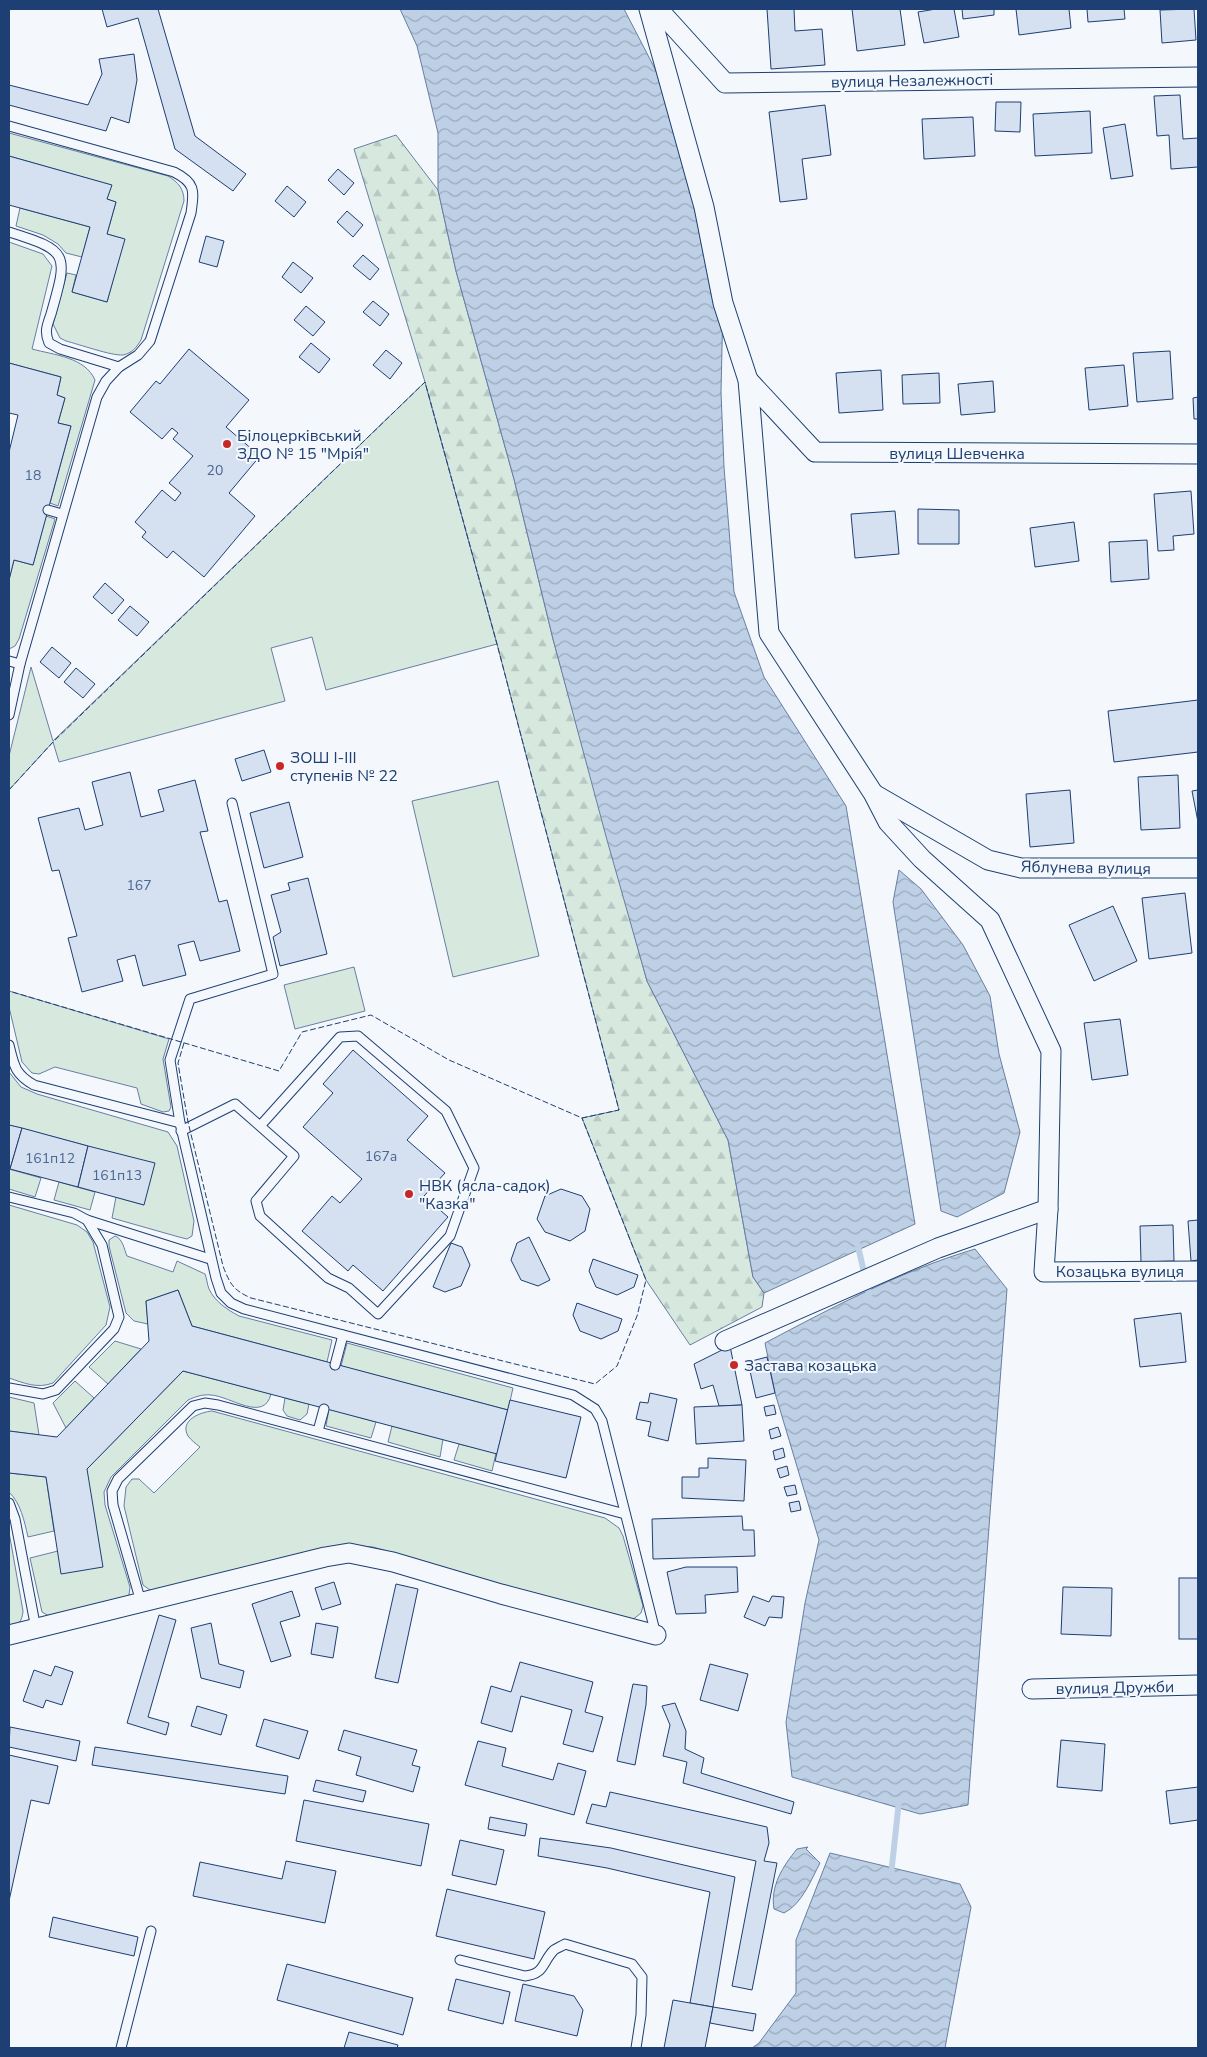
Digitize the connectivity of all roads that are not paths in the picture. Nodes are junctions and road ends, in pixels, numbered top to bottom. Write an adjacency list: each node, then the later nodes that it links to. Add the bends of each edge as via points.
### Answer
1 (649, 9): 7 (street, via 704,207 723,303)
2 (658, 9): 3 (street, вулиця Незалежності, via 725,82)
3 (1198, 77)
4 (9, 126): 6 (lane, via 174,172 191,184 194,192 190,213 150,341 138,355)
5 (9, 232): 6 (lane, via 41,242 54,250 62,261 45,333 49,343)
6 (119, 367): 10 (lane, via 97,397)
7 (748, 380): 8 (street, вулиця Шевченка, via 815,452); 14 (street, via 769,634)
8 (1198, 454)
9 (48, 510): 10 (lane)
10 (62, 514): 12 (lane)
11 (9, 661): 12 (lane)
12 (20, 664): 13 (lane)
13 (9, 714)
14 (873, 793): 16 (street, Яблунева вулиця, via 988,860 1021,868); 21 (street, via 888,822 922,859 990,920 1051,1051)
15 (232, 803): 19 (lane, via 273,974 190,999 170,1060)
16 (1198, 868)
17 (9, 1045): 19 (lane, via 14,1066 22,1078 34,1084)
18 (260, 1126): 18 (lane, via 294,1156 256,1201 260,1216 328,1278 349,1288 378,1314 450,1236 474,1168 446,1111 358,1036 340,1037); 19 (lane, via 235,1104)
19 (181, 1127): 23 (lane)
20 (9, 1197): 22 (lane, via 74,1213)
21 (1048, 1209): 24 (street, Козацька вулиця, via 1044,1272); 26 (street, via 938,1248)
22 (87, 1220): 23 (lane); 28 (lane, via 102,1245 119,1317 114,1329 56,1390 43,1394)
23 (210, 1259): 25 (lane, via 221,1293 231,1303)
24 (1198, 1271)
25 (343, 1335): 27 (lane); 32 (lane, via 573,1395 585,1402 602,1421)
26 (725, 1341)
27 (335, 1364)
28 (9, 1388)
29 (324, 1409): 30 (lane)
30 (318, 1431): 32 (lane); 33 (lane, via 218,1404 193,1406 118,1479 112,1491 113,1505)
31 (9, 1503): 34 (lane, via 15,1519)
32 (624, 1514): 35 (lane)
33 (141, 1602): 34 (street); 35 (street, via 349,1553 393,1562)
34 (36, 1629): 36 (street)
35 (656, 1635)
36 (9, 1636)
37 (1198, 1685): 38 (street, вулиця Дружби)
38 (1032, 1689)
39 (151, 1931): 41 (lane)
40 (460, 1960): 42 (lane, via 534,1976 554,1951 565,1944 632,1964 642,1977 642,2014)
41 (121, 2048)
42 (636, 2048)

